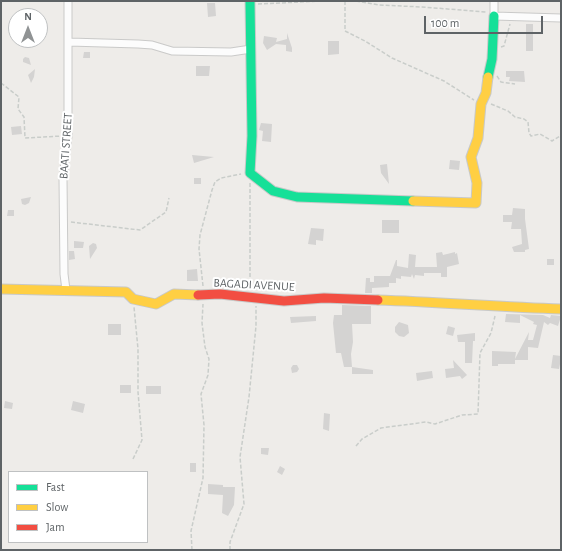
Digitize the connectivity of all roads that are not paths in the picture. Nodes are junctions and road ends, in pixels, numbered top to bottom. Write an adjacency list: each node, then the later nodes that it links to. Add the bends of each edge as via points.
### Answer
1 (68, 1): 6 (street, BAATI STREET)
2 (494, 1): 4 (street)
3 (250, 3): 7 (street)
4 (494, 14): 5 (street); 7 (street, via 492,59 486,93 481,104 478,138 471,157 477,183 476,203 297,197 273,192 250,173)
5 (561, 18)
6 (69, 42): 7 (street, via 152,45 172,51 231,52); 9 (street, BAATI STREET, via 68,136 63,178)
7 (251, 49)
8 (1, 289): 9 (street, BAGADI AVENUE)
9 (66, 290): 10 (street, BAGADI AVENUE, via 126,292 133,299 156,304 174,294 220,294 284,301 324,298)
10 (561, 309)

